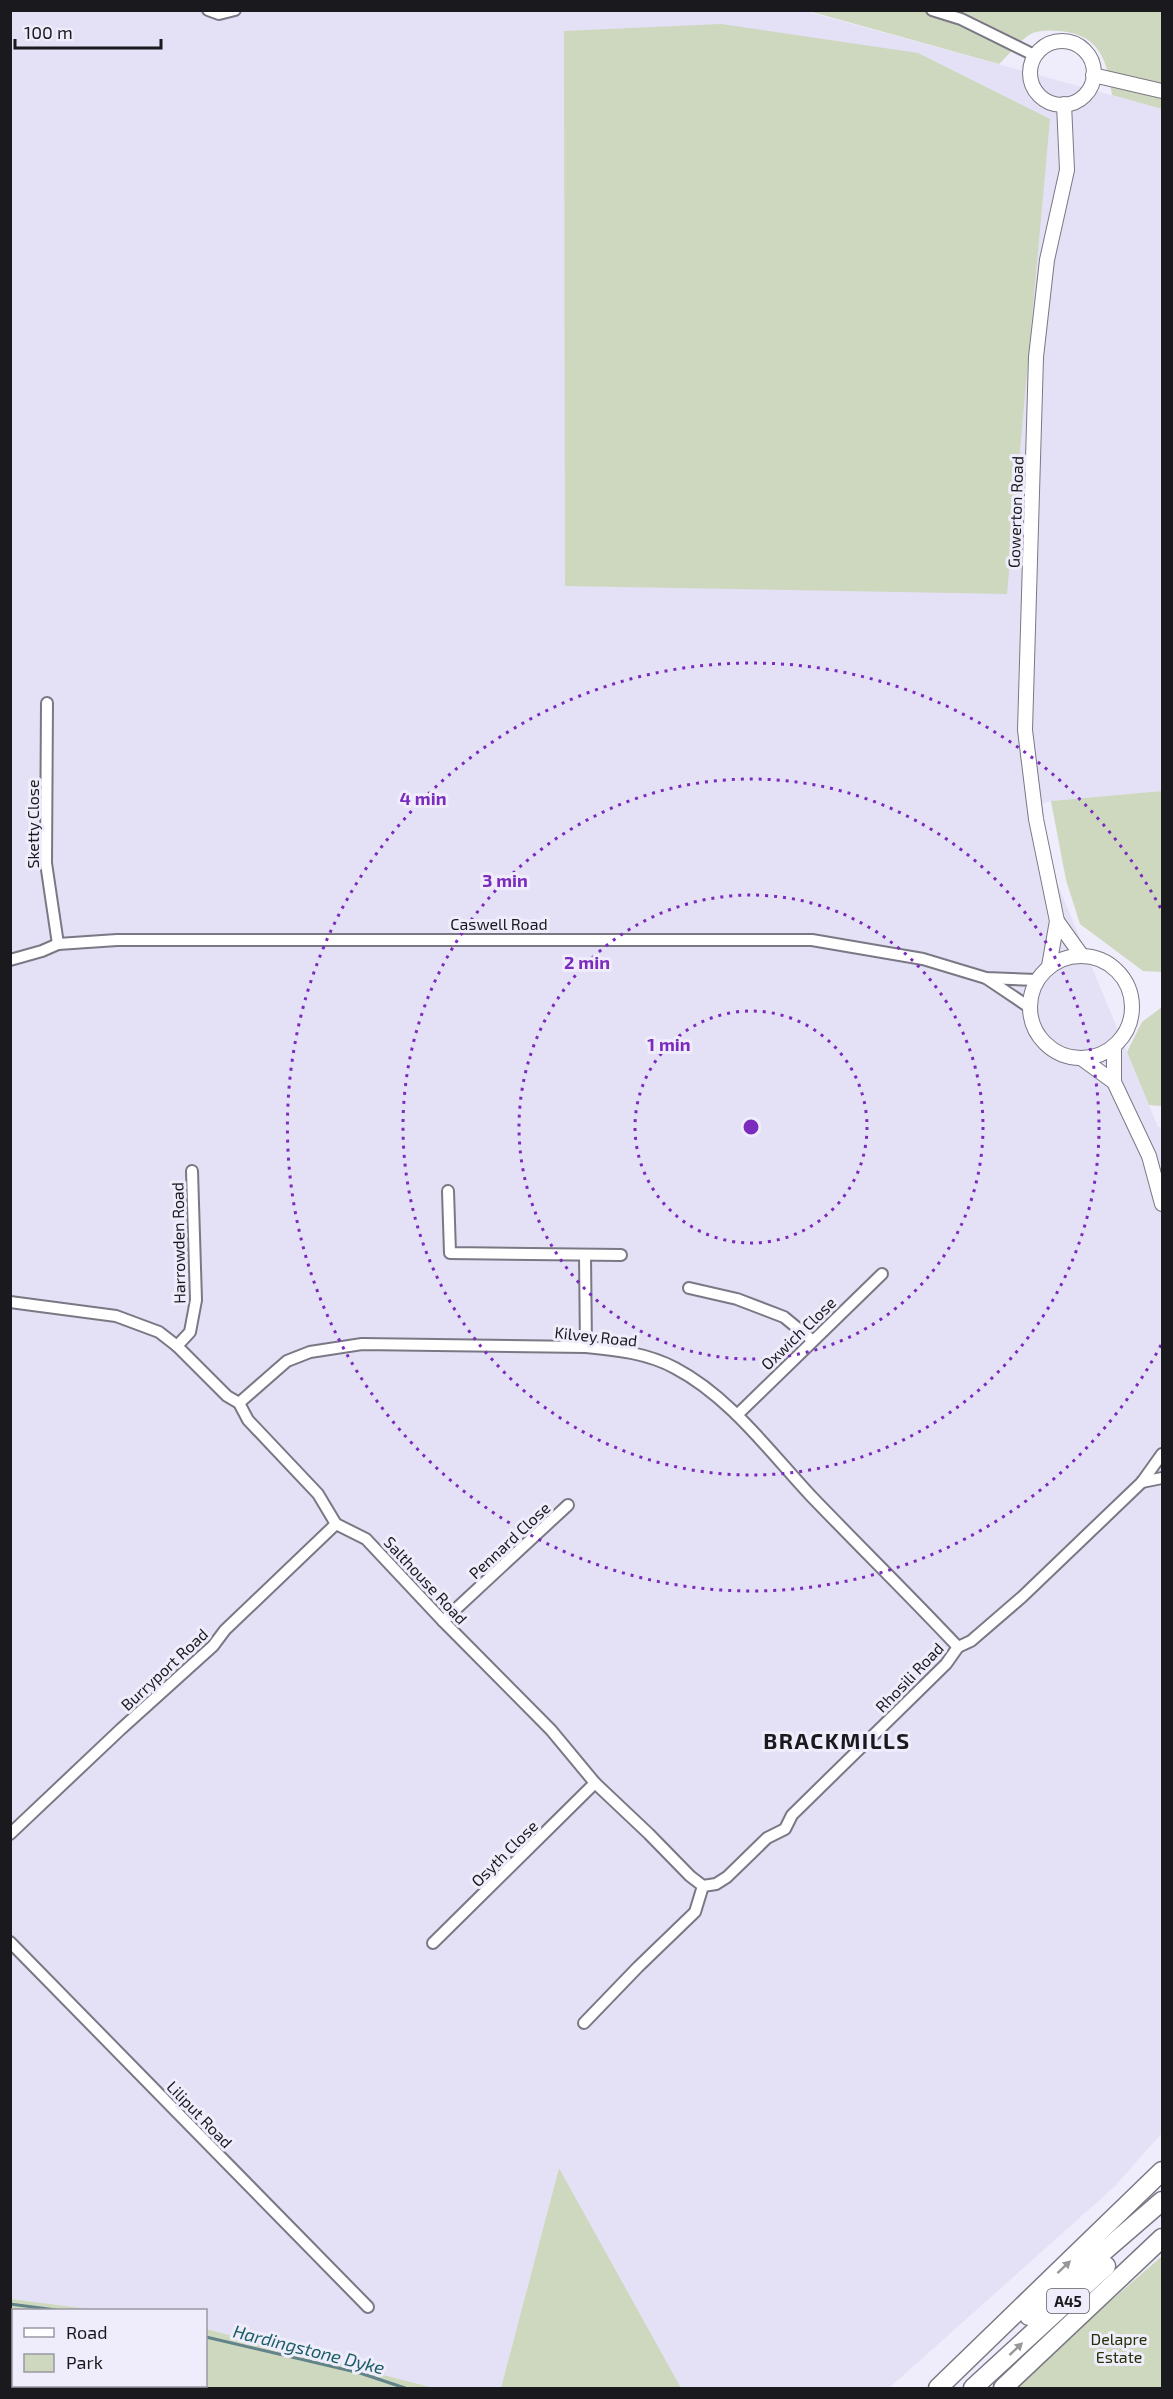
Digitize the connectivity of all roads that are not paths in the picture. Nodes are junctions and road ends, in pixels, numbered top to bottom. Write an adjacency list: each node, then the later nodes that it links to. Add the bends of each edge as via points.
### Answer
1 (208, 10): 2 (street, via 219,14)
2 (235, 10)
3 (932, 10): 4 (street, via 961,19)
4 (1035, 56): 5 (street, via 1051,43 1072,42 1088,55); 7 (street, via 1030,80 1036,92 1046,100)
5 (1094, 75): 6 (street); 7 (street, via 1082,98)
6 (1162, 91)
7 (1064, 104): 9 (street, Gowerton Road, via 1067,170 1047,260 1036,357 1025,730 1036,819)
8 (47, 703): 10 (street, Sketty Close, via 46,863)
9 (1057, 921): 11 (street, Gowerton Road); 13 (street, Gowerton Road)
10 (58, 944): 12 (street, Caswell Road); 14 (street, Caswell Road, via 238,938 812,940 923,958)
11 (1082, 956): 13 (street, via 1065,958); 17 (street, via 1099,959 1114,968 1130,992 1130,1019)
12 (10, 960)
13 (1049, 966): 15 (street)
14 (986, 978): 15 (street, Caswell Road); 16 (street, Caswell Road)
15 (1037, 980): 16 (street)
16 (1029, 1007): 18 (street, via 1039,1037 1065,1056)
17 (1114, 1046): 18 (street, via 1099,1055); 19 (street)
18 (1082, 1058): 19 (street)
19 (1114, 1082): 22 (street, via 1149,1156)
20 (192, 1170): 29 (street, Harrowden Road, via 195,1300 190,1332)
21 (447, 1191): 23 (street, via 450,1252)
22 (1162, 1204)
23 (585, 1255): 24 (street); 30 (street)
24 (621, 1255)
25 (882, 1274): 28 (street, Oxwich Close)
26 (689, 1288): 28 (street, via 737,1299 784,1317)
27 (10, 1302): 29 (street, via 116,1316 159,1332)
28 (812, 1340): 32 (street, Oxwich Close)
29 (177, 1346): 31 (street)
30 (586, 1347): 31 (street, Kilvey Road, via 362,1344 310,1352 287,1361); 32 (street, Kilvey Road, via 636,1353 673,1367)
31 (239, 1403): 37 (street, via 248,1420 318,1494)
32 (737, 1415): 39 (street, Kilvey Road)
33 (1162, 1454): 35 (street, Rhosili Road)
34 (1162, 1478): 35 (street)
35 (1142, 1482): 39 (street, Rhosili Road, via 1022,1597 971,1641)
36 (568, 1505): 38 (street, Pennard Close)
37 (336, 1524): 38 (street, Salthouse Road, via 366,1539); 41 (street, Burryport Road, via 213,1646)
38 (443, 1621): 40 (street, Salthouse Road, via 550,1730)
39 (957, 1647): 42 (street, Rhosili Road, via 946,1664 792,1815 785,1829 767,1838 727,1877)
40 (595, 1783): 42 (street, Salthouse Road); 44 (street, Osyth Close)
41 (10, 1834)
42 (703, 1886): 45 (street, via 695,1912)
43 (10, 1942): 50 (street, Liliput Road)
44 (433, 1943)
45 (584, 2024)
46 (1162, 2170): 51 (highway, one-way to 46)
47 (1162, 2200): 52 (highway)
48 (1162, 2215): 53 (highway, A45, one-way to 48)
49 (1160, 2241): 54 (highway, A45)
50 (368, 2307)
51 (938, 2388)
52 (946, 2388)
53 (973, 2388)
54 (1003, 2388)

